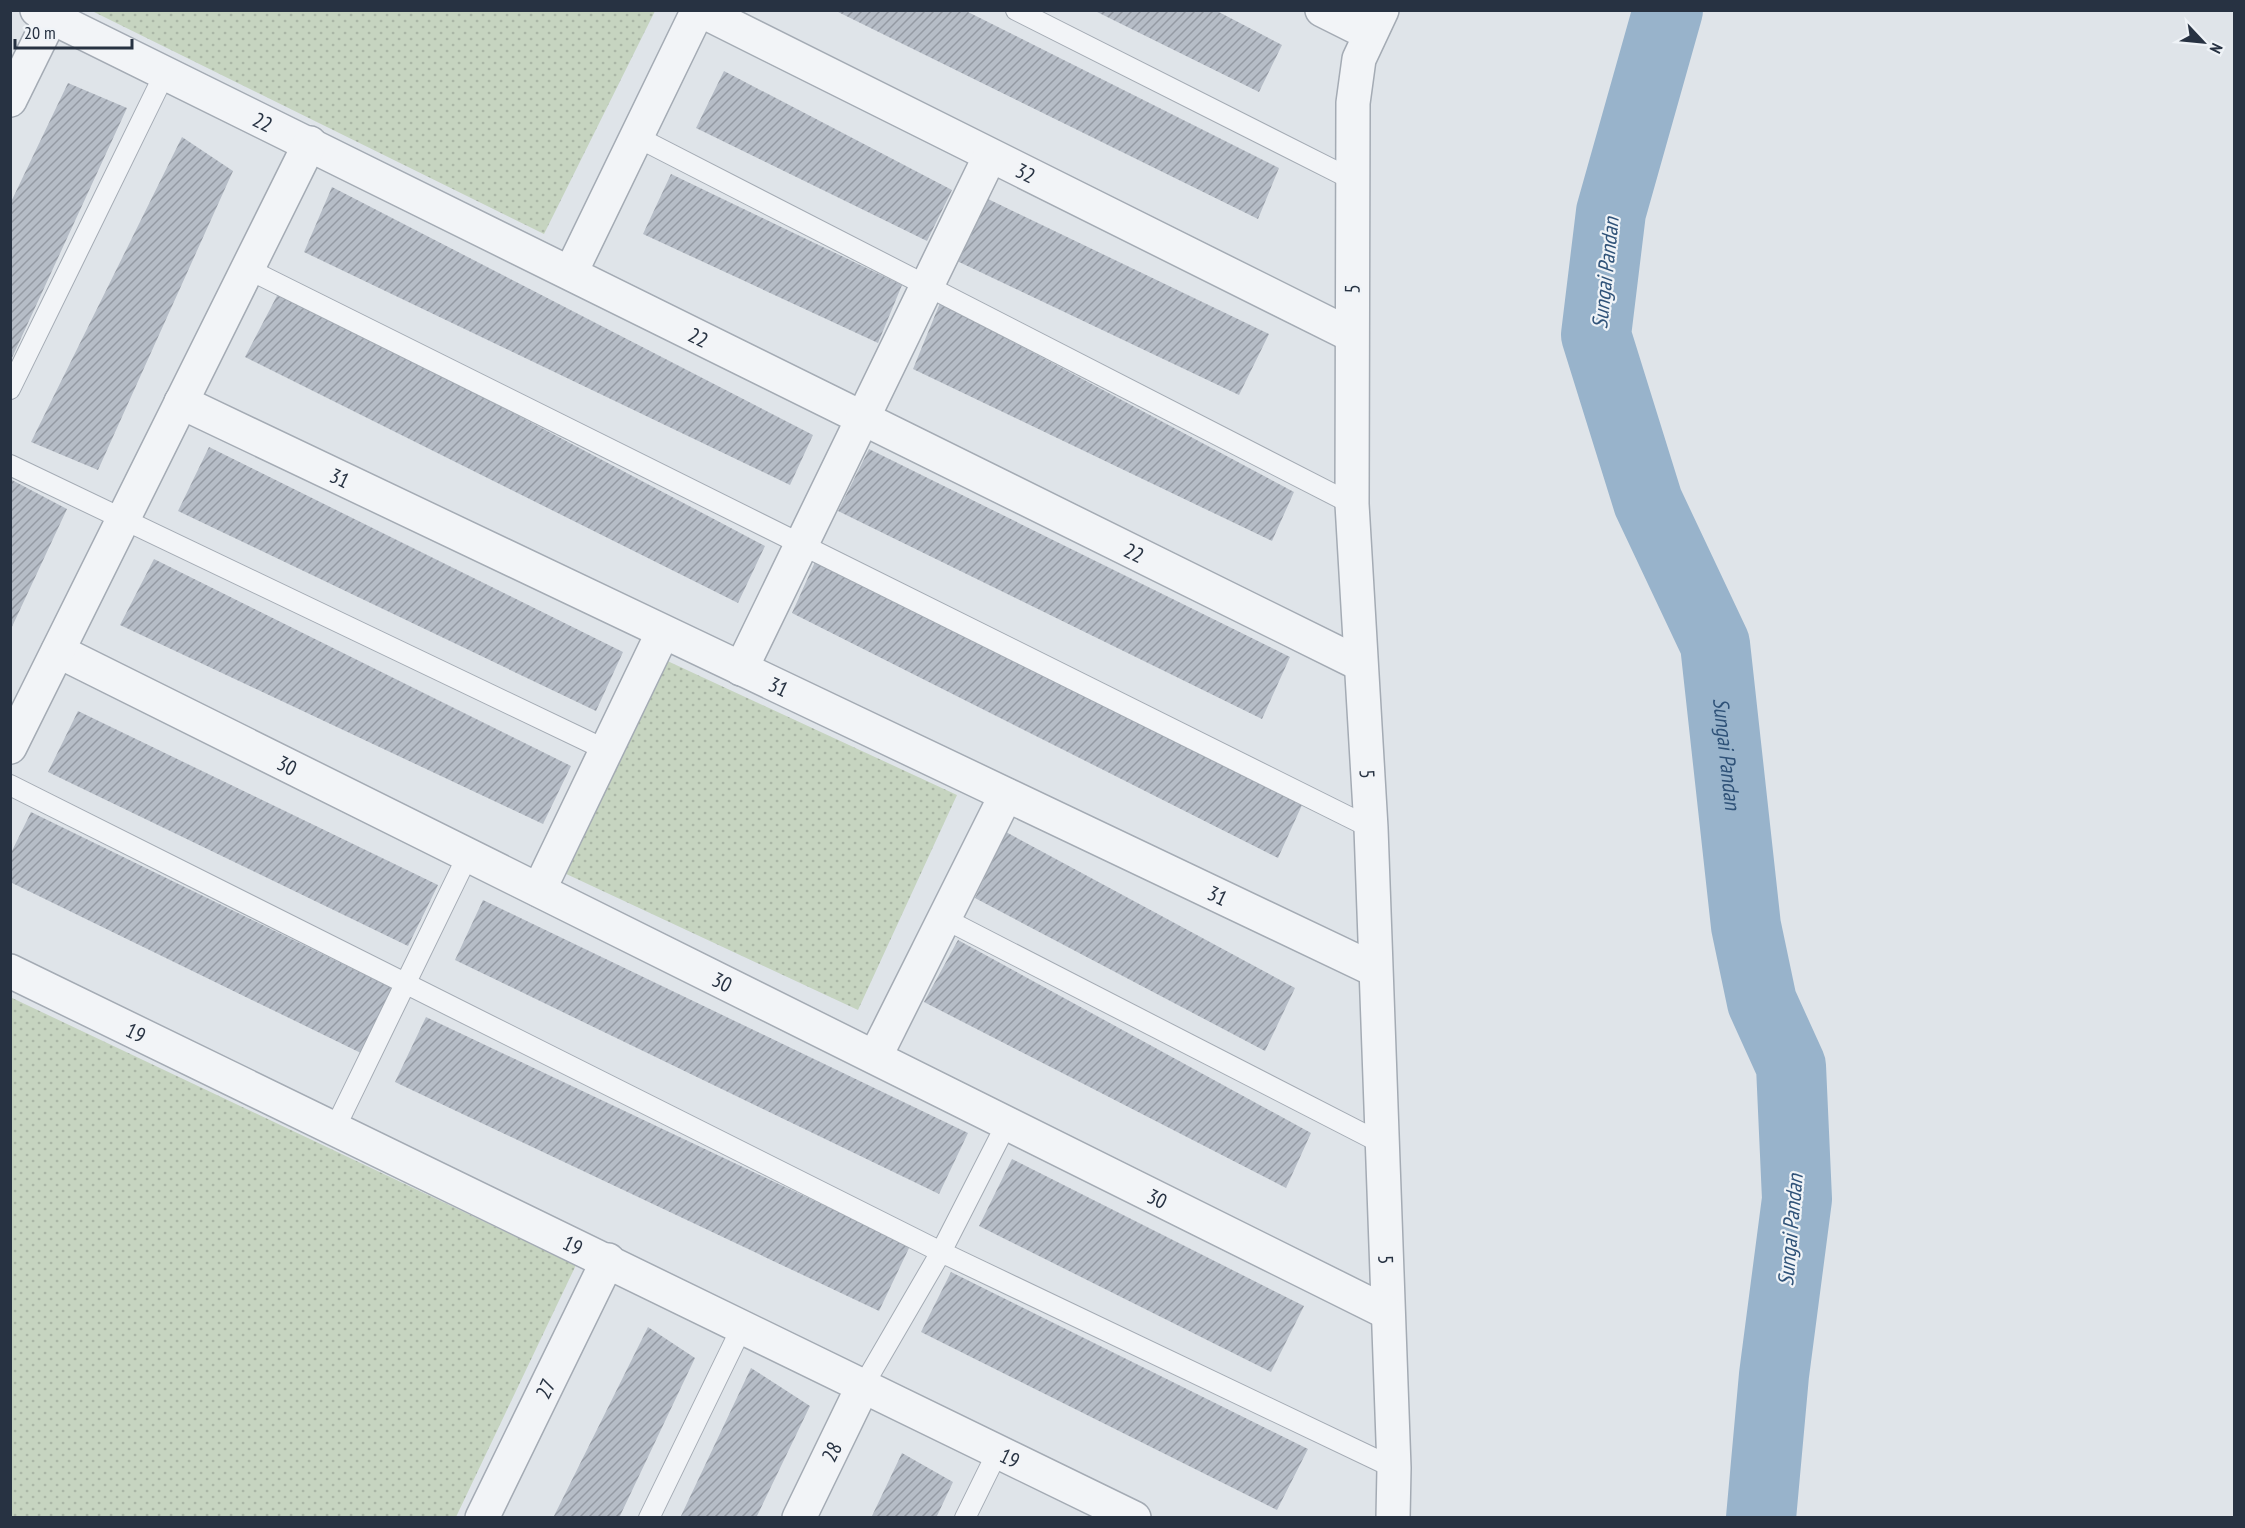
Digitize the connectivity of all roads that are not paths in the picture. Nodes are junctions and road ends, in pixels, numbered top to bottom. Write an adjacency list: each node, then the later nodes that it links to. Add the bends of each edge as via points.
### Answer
1 (699, 10): 8 (street); 10 (street, 32)
2 (1016, 10): 11 (lane)
3 (1322, 10): 5 (street)
4 (44, 14): 6 (street, 22); 7 (street)
5 (1376, 22): 11 (street, 5, via 1359,59 1353,103)
6 (165, 73): 9 (street, 22); 16 (lane)
7 (10, 100)
8 (637, 137): 13 (street); 14 (lane)
9 (310, 143): 12 (street); 13 (street, 22)
10 (990, 156): 14 (street); 15 (street, 32)
11 (1355, 181): 15 (street, 5)
12 (248, 269): 17 (street); 22 (lane)
13 (571, 272): 18 (street, 22)
14 (926, 287): 18 (street); 20 (lane)
15 (1351, 335): 20 (street, 5)
16 (10, 389)
17 (181, 402): 21 (street); 23 (street, 31)
18 (862, 418): 22 (street); 25 (street, 22)
19 (10, 465): 21 (lane)
20 (1352, 504): 25 (street, 5)
21 (123, 521): 24 (street); 28 (lane)
22 (801, 545): 26 (street); 31 (lane)
23 (663, 632): 26 (street, 31); 28 (street)
24 (58, 651): 27 (street); 32 (street, 30)
25 (1360, 664): 31 (street, 5)
26 (741, 669): 30 (street, 31)
27 (10, 747)
28 (606, 750): 33 (street)
29 (10, 785): 37 (lane)
30 (1005, 795): 34 (street); 35 (street, 31)
31 (1371, 828): 35 (street, 5)
32 (468, 855): 33 (street, 30); 37 (lane)
33 (539, 890): 38 (street, 30)
34 (945, 919): 38 (street); 41 (lane)
35 (1375, 970): 41 (street, 5)
36 (10, 971): 40 (street, 19)
37 (406, 984): 40 (lane); 42 (lane)
38 (875, 1057): 39 (street, 30)
39 (1007, 1123): 42 (lane); 44 (street, 30)
40 (335, 1128): 43 (street, 19)
41 (1383, 1144): 44 (street, 5)
42 (941, 1252): 46 (lane); 48 (lane)
43 (608, 1260): 45 (street, 19); 50 (street, 27)
44 (1386, 1312): 48 (street, 5)
45 (742, 1327): 46 (street, 19); 51 (lane)
46 (863, 1386): 47 (street, 19); 52 (street, 28)
47 (998, 1451): 49 (street, 19); 53 (lane)
48 (1394, 1468): 54 (street, 5)
49 (1132, 1517)
50 (482, 1518)
51 (649, 1518)
52 (799, 1518)
53 (965, 1518)
54 (1393, 1518)

